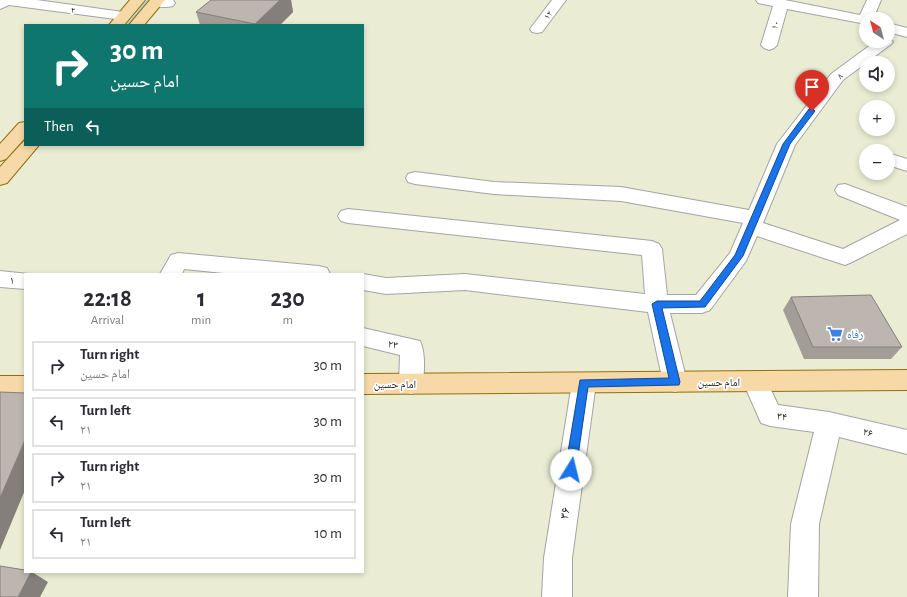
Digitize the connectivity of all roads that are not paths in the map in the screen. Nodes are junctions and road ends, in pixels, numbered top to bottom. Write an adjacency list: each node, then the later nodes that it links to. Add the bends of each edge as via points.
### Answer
1 (138, 0): 10 (main road)
2 (559, 0): 12 (street, ۱۲)
3 (763, 0): 6 (street)
4 (874, 0): 8 (street)
5 (161, 2): 11 (main road)
6 (781, 4): 9 (street); 15 (street, ۱۰)
7 (0, 5): 10 (street, ۲, via 6,0)
8 (869, 12)
9 (859, 19)
10 (119, 21)
11 (137, 24)
12 (537, 29)
13 (895, 29): 14 (street)
14 (907, 33)
15 (769, 45)
16 (877, 48): 27 (street, ۸, via 837,77 786,144)
17 (24, 128): 19 (main road)
18 (29, 146): 22 (main road)
19 (0, 155)
20 (895, 161): 21 (street)
21 (907, 165)
22 (0, 178)
23 (415, 178): 27 (street, via 494,188 621,194)
24 (845, 190): 26 (street)
25 (348, 216): 34 (street, via 652,249)
26 (907, 216)
27 (753, 223): 28 (street, via 845,257); 34 (street, ۸, via 739,256 702,304)
28 (907, 225)
29 (172, 273): 30 (street, via 178,261)
30 (308, 273)
31 (0, 279): 32 (street, ۱)
32 (24, 281)
33 (364, 282): 34 (street, via 386,286 465,282 551,294)
34 (657, 304): 37 (street)
35 (364, 337): 41 (street, ۲۳, via 412,348)
36 (907, 380): 38 (main road, امام حسین)
37 (675, 382): 38 (main road, امام حسین); 39 (main road, امام حسین)
38 (755, 382): 44 (street, ۳۴, via 770,414)
39 (584, 383): 41 (main road, امام حسین); 46 (street, ۳۶, via 558,558)
40 (364, 384): 41 (main road, امام حسین)
41 (411, 384)
42 (0, 386): 43 (main road)
43 (24, 386)
44 (829, 423): 45 (street, ۲۶); 47 (street, via 805,524)
45 (907, 442)
46 (557, 597)
47 (803, 597)

